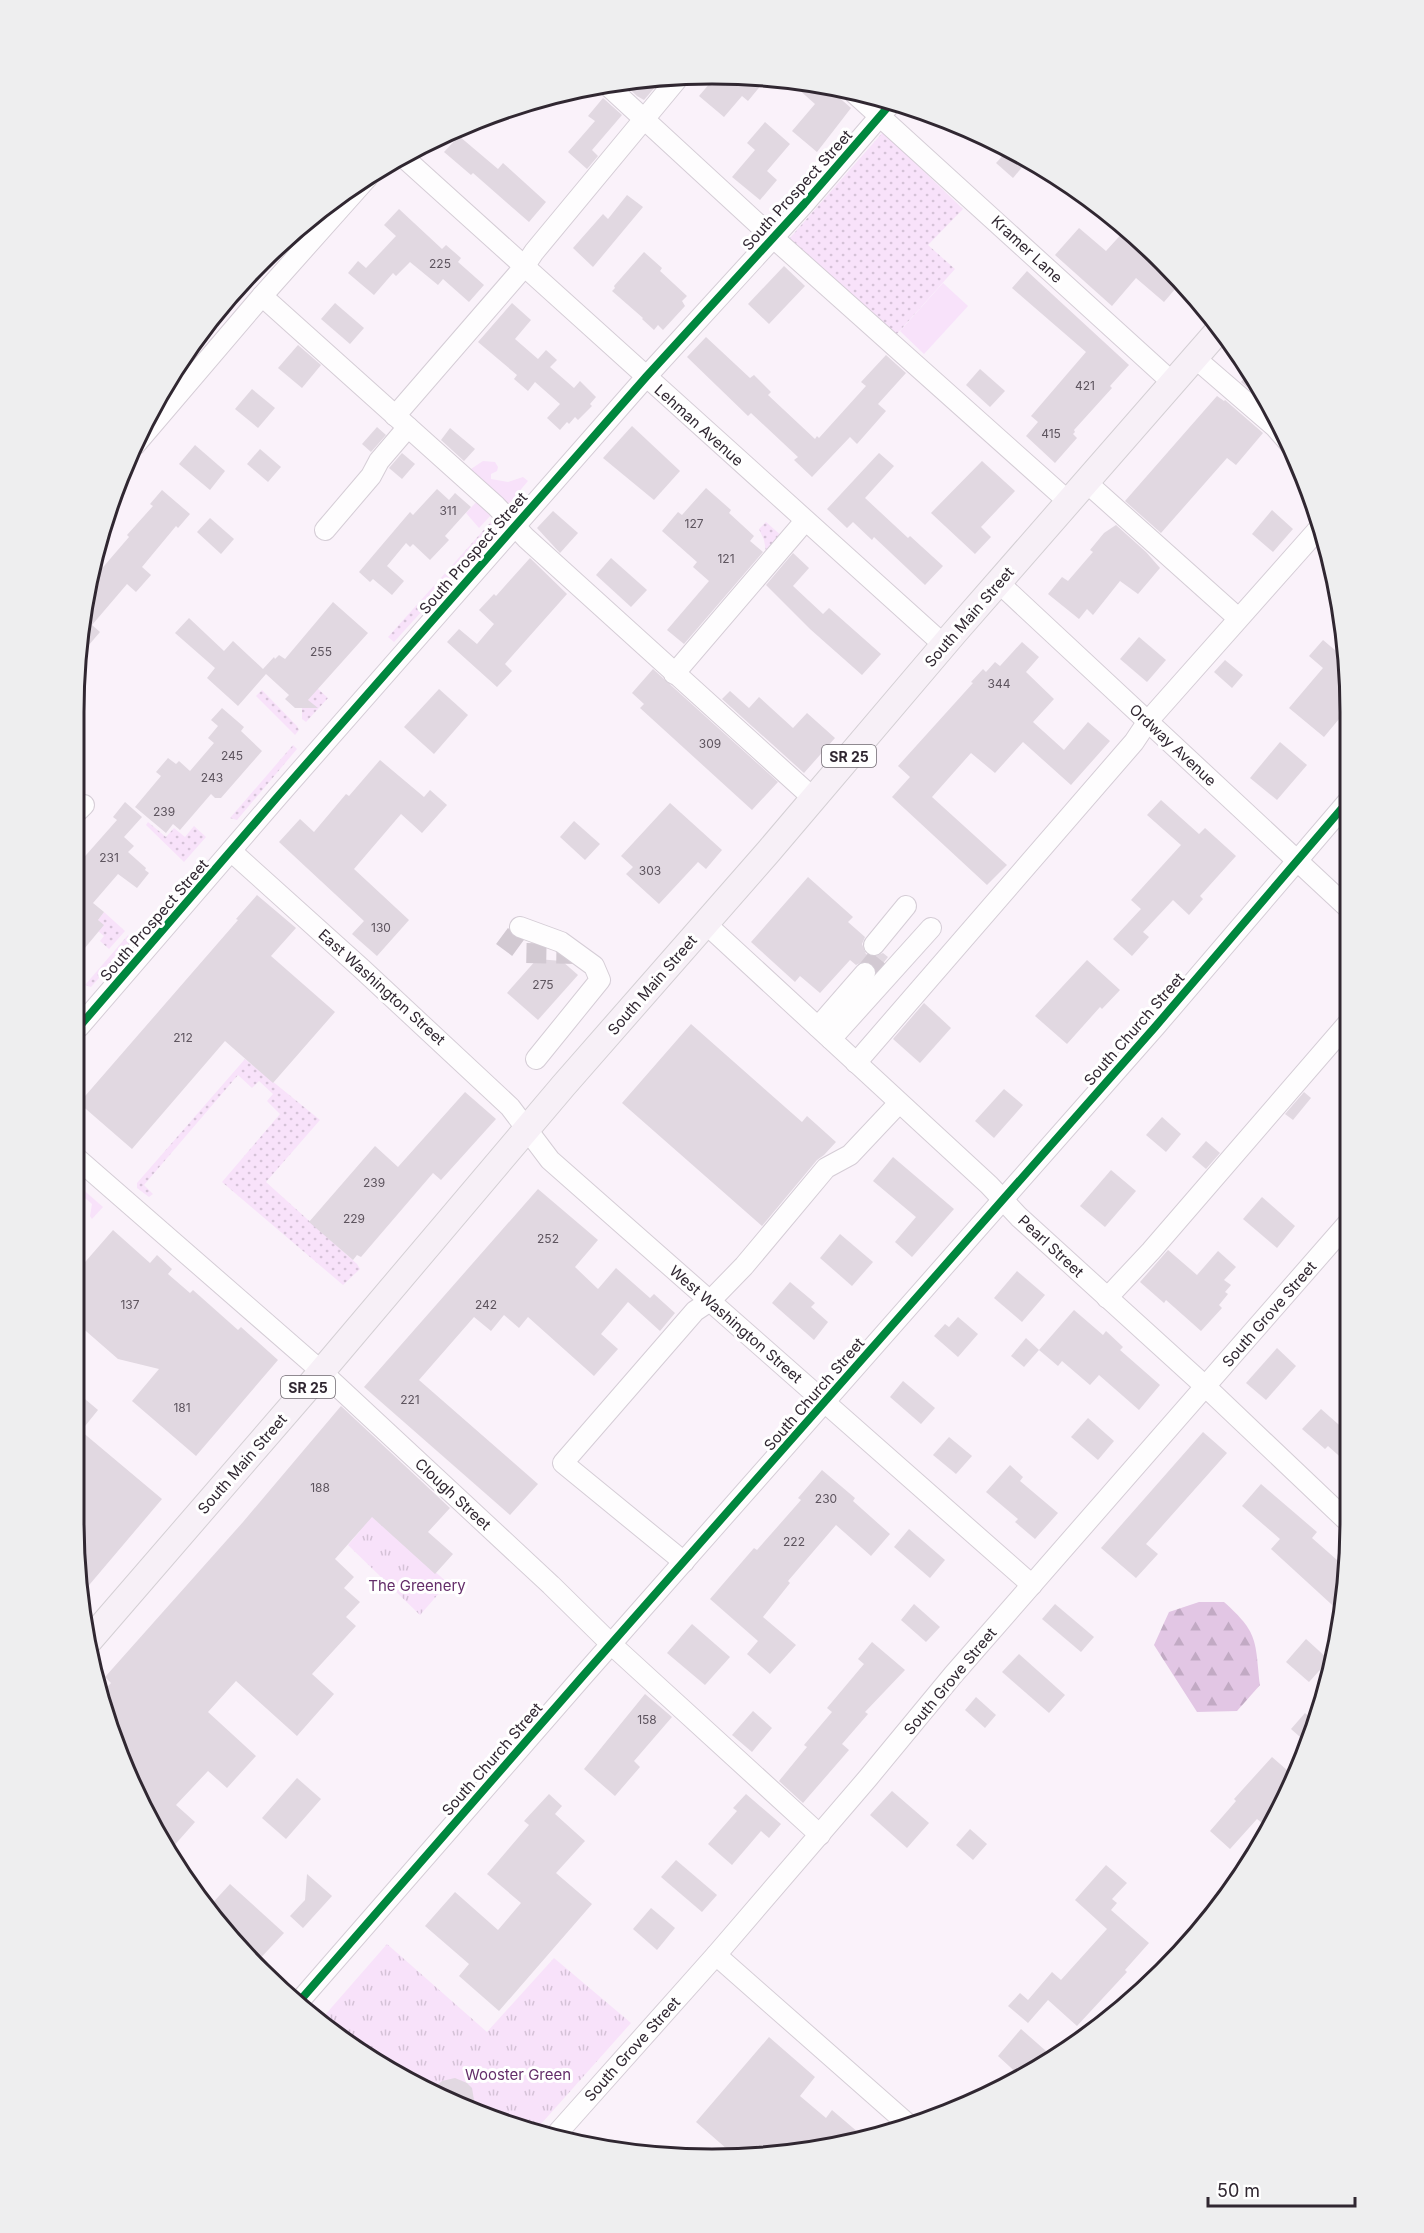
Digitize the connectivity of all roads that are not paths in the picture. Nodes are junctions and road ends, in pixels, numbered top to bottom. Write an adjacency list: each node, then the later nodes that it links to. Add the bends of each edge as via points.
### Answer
1 (673, 85): 4 (street)
2 (614, 92): 4 (street)
3 (887, 109): 7 (street, South Prospect Street); 13 (street, Kramer Lane)
4 (644, 120): 7 (street); 8 (street)
5 (409, 162): 8 (street, Lehman Avenue)
6 (344, 204): 9 (street)
7 (773, 238): 12 (street, South Prospect Street); 18 (street)
8 (524, 267): 12 (street, Lehman Avenue); 16 (street)
9 (262, 296): 14 (street); 16 (street)
10 (1214, 335): 11 (main road, South Main Street / SR 25)
11 (1195, 358): 13 (main road, South Main Street / SR 25); 15 (street)
12 (646, 376): 19 (street, Lehman Avenue); 20 (street, South Prospect Street)
13 (1173, 383): 17 (main road, South Main Street / SR 25)
14 (171, 395)
15 (1268, 421)
16 (401, 422): 20 (street); 21 (street, via 371,476)
17 (1086, 482): 18 (main road, South Main Street / SR 25); 24 (street)
18 (1069, 502): 23 (main road, South Main Street / SR 25)
19 (805, 521): 25 (street, Lehman Avenue); 26 (street)
20 (515, 527): 26 (street); 30 (street, South Prospect Street)
21 (325, 530)
22 (1314, 534): 24 (street)
23 (998, 582): 25 (main road, South Main Street / SR 25); 27 (street, Ordway Avenue)
24 (1238, 618): 27 (street)
25 (944, 645): 28 (main road, South Main Street / SR 25)
26 (674, 674): 28 (street)
27 (1148, 721): 31 (street, Ordway Avenue); 41 (street)
28 (813, 798): 33 (main road, South Main Street / SR 25)
29 (1340, 810): 31 (street, South Church Street)
30 (231, 851): 37 (street, South Prospect Street); 43 (street, East Washington Street, via 451,1051 510,1107)
31 (1298, 861): 32 (street, Ordway Avenue); 45 (street, South Church Street)
32 (1340, 900)
33 (705, 923): 38 (street, Pearl Street); 43 (main road, South Main Street / SR 25)
34 (520, 927): 40 (street, via 561,942 594,966 600,980)
35 (878, 948): 38 (street, via 919,917)
36 (860, 969): 38 (street)
37 (84, 1022)
38 (821, 1030): 41 (street, Pearl Street)
39 (1340, 1032): 47 (street)
40 (536, 1059)
41 (856, 1063): 42 (street, Pearl Street)
42 (899, 1103): 45 (street, Pearl Street); 48 (street, via 850,1155 826,1168)
43 (526, 1130): 48 (street, West Washington Street, via 550,1160); 49 (main road, South Main Street / SR 25)
44 (84, 1164): 49 (street, Clough Street)
45 (1002, 1200): 47 (street, Pearl Street); 51 (street, South Church Street)
46 (1340, 1232): 50 (street, South Grove Street)
47 (1107, 1298): 50 (street, Pearl Street)
48 (710, 1301): 51 (street, West Washington Street); 53 (street, via 695,1311 563,1463)
49 (321, 1371): 55 (main road, South Main Street / SR 25); 56 (street, Clough Street)
50 (1206, 1387): 52 (street, Pearl Street); 54 (street, South Grove Street)
51 (825, 1402): 53 (street, South Church Street); 54 (street, West Washington Street)
52 (1340, 1510)
53 (684, 1562): 56 (street, South Church Street)
54 (1032, 1585): 57 (street, South Grove Street)
55 (94, 1635)
56 (611, 1644): 57 (street, Clough Street); 59 (street, South Church Street)
57 (820, 1835): 58 (street, South Grove Street)
58 (716, 1955): 60 (street); 61 (street, South Grove Street)
59 (303, 1997)
60 (903, 2119)
61 (560, 2130)

